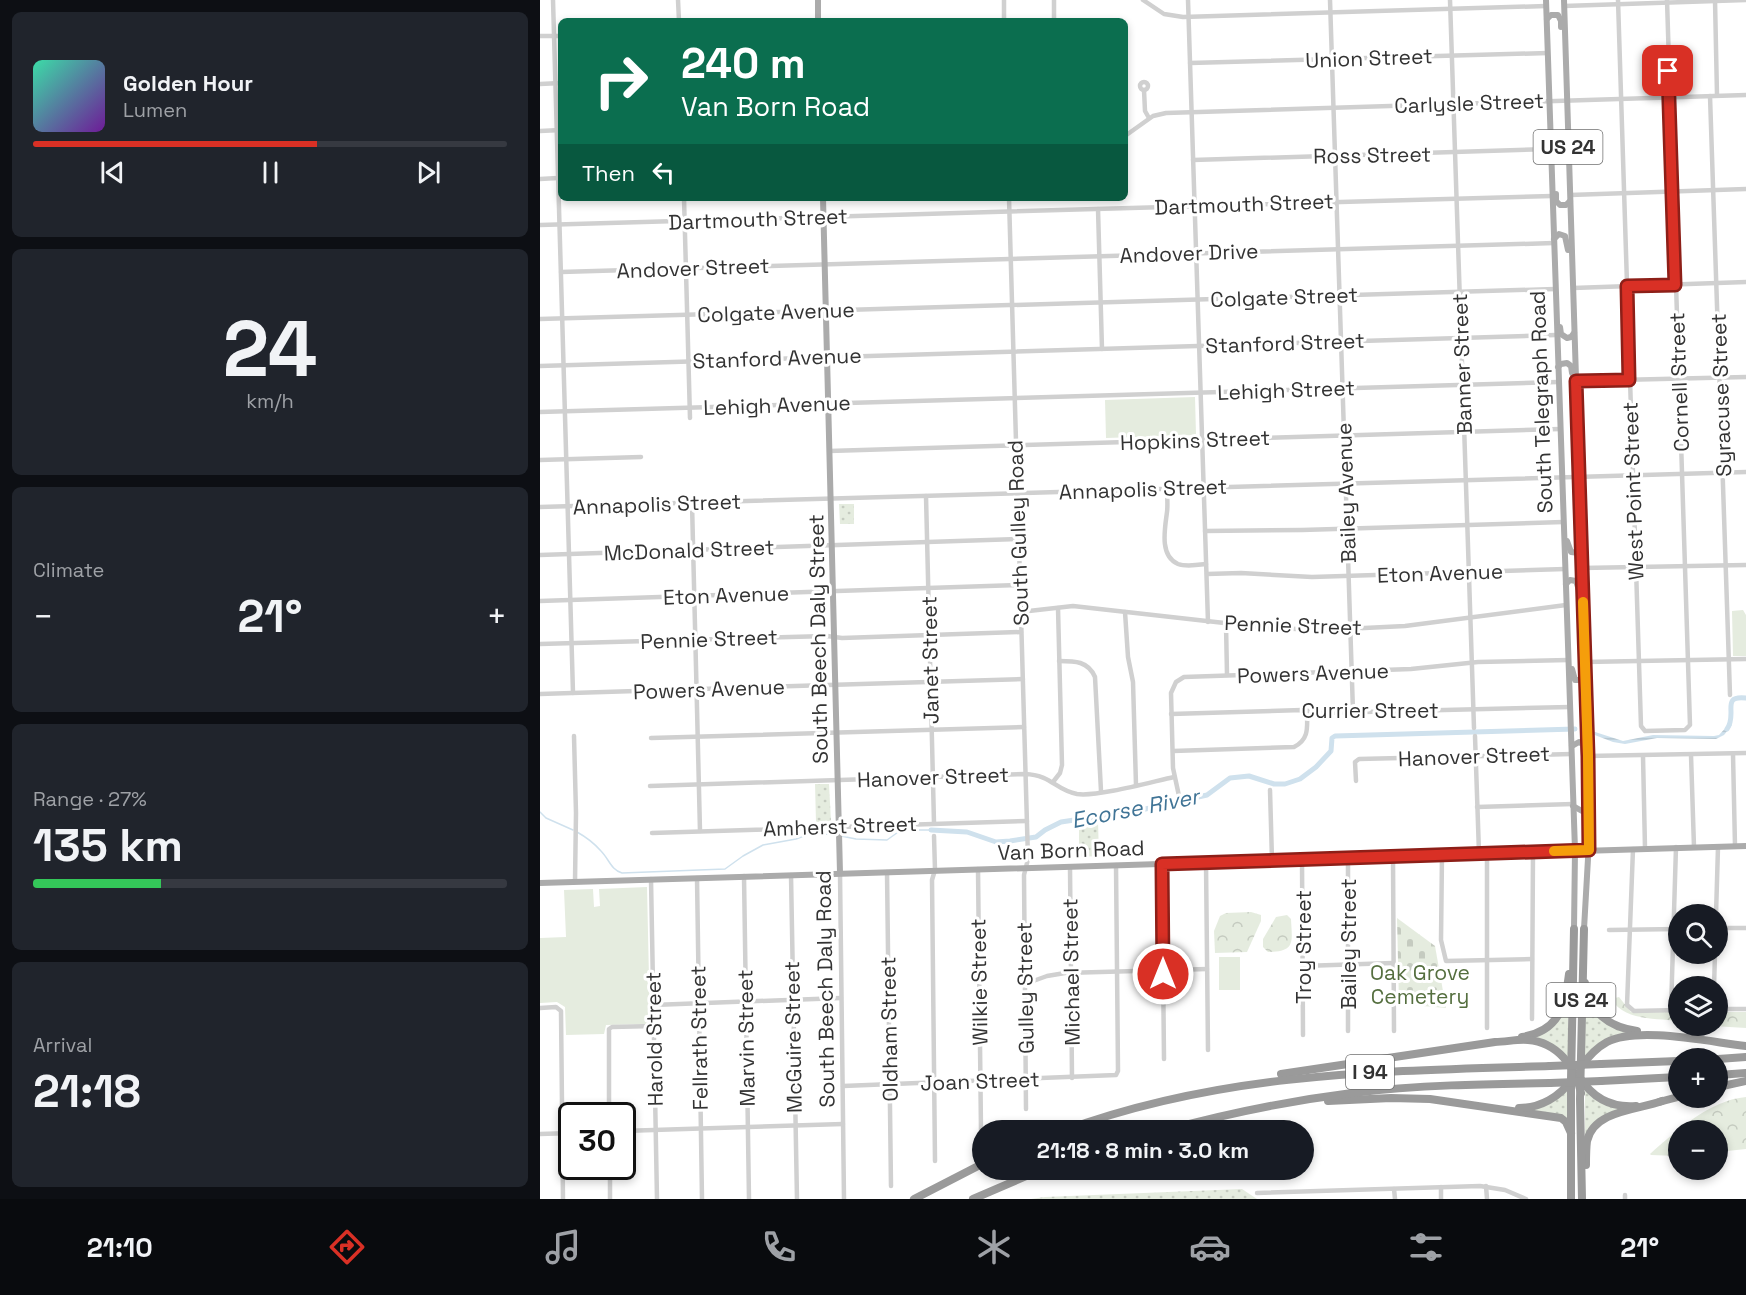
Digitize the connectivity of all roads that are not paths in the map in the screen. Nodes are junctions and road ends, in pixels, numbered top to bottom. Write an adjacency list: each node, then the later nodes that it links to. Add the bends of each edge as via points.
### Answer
1 (553, 0): 25 (street)
2 (678, 0): 19 (street)
3 (818, 0): 20 (main road)
4 (1004, 0): 21 (street)
5 (1054, 0): 22 (street)
6 (1143, 0): 18 (street, via 1164,14)
7 (1188, 0): 18 (street)
8 (1330, 0): 17 (street)
9 (1450, 0): 16 (street, Banner Street)
10 (1746, 0): 12 (street)
11 (1667, 1): 12 (street); 13 (street); 38 (street, Cornell Street)
12 (1715, 1): 35 (street)
13 (1618, 2): 15 (street); 39 (street, West Point Street)
14 (1546, 3): 16 (street); 23 (main road, South Telegraph Road / US 24)
15 (1564, 3): 31 (main road, South Telegraph Road / US 24)
16 (1451, 9): 17 (street); 28 (street, Banner Street)
17 (1330, 12): 18 (street); 29 (street)
18 (1188, 16): 30 (street)
19 (679, 18)
20 (818, 18)
21 (1004, 18)
22 (1054, 18)
23 (1546, 20): 27 (main road, South Telegraph Road / US 24); 31 (main road, via 1555,14 1561,21)
24 (540, 36): 25 (street)
25 (554, 36): 26 (street); 32 (street)
26 (558, 36)
27 (1548, 53): 28 (street, Union Street); 41 (main road, South Telegraph Road / US 24)
28 (1452, 56): 29 (street, Union Street); 42 (street, Banner Street)
29 (1331, 59): 30 (street, Union Street); 43 (street)
30 (1190, 63): 44 (street)
31 (1566, 78): 40 (main road, South Telegraph Road / US 24)
32 (558, 83): 33 (street)
33 (540, 84)
34 (1144, 90): 45 (street)
35 (1718, 95): 36 (street, Carlysle Street); 37 (street, Carlysle Street)
36 (1746, 95)
37 (1710, 96): 38 (street, Carlysle Street); 56 (street, Syracuse Street)
38 (1669, 97): 39 (street, Carlysle Street); 57 (street, Cornell Street)
39 (1620, 99): 40 (street, Carlysle Street); 58 (street, West Point Street)
40 (1566, 100): 41 (street, Carlysle Street); 61 (main road, South Telegraph Road / US 24)
41 (1548, 101): 42 (street, Carlysle Street); 49 (main road, South Telegraph Road / US 24)
42 (1453, 104): 43 (street, Carlysle Street); 50 (street, Banner Street)
43 (1333, 108): 44 (street, Carlysle Street); 51 (street)
44 (1192, 112): 45 (street, Carlysle Street); 52 (street)
45 (1149, 118): 48 (street)
46 (558, 130): 47 (street)
47 (540, 131)
48 (1128, 134)
49 (1550, 147): 50 (street, Ross Street); 59 (main road, South Telegraph Road / US 24); 61 (main road, via 1556,201 1563,206)
50 (1455, 153): 51 (street, Ross Street); 60 (street, Banner Street)
51 (1334, 156): 52 (street, Ross Street); 66 (street)
52 (1193, 160): 67 (street)
53 (558, 178): 54 (street)
54 (540, 179)
55 (1746, 189): 56 (street)
56 (1713, 190): 57 (street); 85 (street, Syracuse Street)
57 (1672, 192): 58 (street); 86 (street, Cornell Street)
58 (1623, 193): 61 (street); 87 (street, West Point Street)
59 (1552, 196): 60 (street, Dartmouth Street); 74 (main road, South Telegraph Road / US 24)
60 (1456, 198): 66 (street, Dartmouth Street); 75 (street, Banner Street)
61 (1570, 198): 88 (main road, South Telegraph Road / US 24)
62 (560, 201): 73 (street)
63 (684, 201): 71 (street)
64 (823, 201): 70 (main road)
65 (1009, 201): 69 (street, South Gulley Road)
66 (1335, 202): 67 (street, Dartmouth Street); 76 (street, Bailey Avenue)
67 (1194, 206): 68 (street, Dartmouth Street); 77 (street)
68 (1098, 209): 69 (street, Dartmouth Street); 78 (street)
69 (1009, 211): 70 (street, Dartmouth Street); 79 (street, South Gulley Road)
70 (823, 217): 71 (street, Dartmouth Street); 80 (main road)
71 (685, 222): 73 (street, Dartmouth Street); 81 (street)
72 (540, 225): 73 (street, Dartmouth Street)
73 (560, 225): 83 (street)
74 (1554, 241): 75 (street, Andover Drive); 82 (main road, South Telegraph Road / US 24); 95 (main road, via 1559,234 1566,238)
75 (1458, 245): 76 (street, Andover Drive); 90 (street, Banner Street)
76 (1337, 249): 77 (street, Andover Drive); 91 (street, Bailey Avenue)
77 (1196, 253): 78 (street, Andover Drive); 92 (street)
78 (1100, 256): 79 (street, Andover Drive); 93 (street)
79 (1011, 258): 80 (street, Andover Drive); 94 (street, South Gulley Road)
80 (824, 264): 81 (street, Andover Street); 96 (main road)
81 (686, 268): 83 (street, Andover Street); 97 (street)
82 (1555, 269): 89 (main road, South Telegraph Road / US 24); 100 (main road, via 1561,334 1569,338)
83 (561, 272): 98 (street)
84 (1746, 282): 85 (street)
85 (1717, 284): 86 (street); 112 (street, Syracuse Street)
86 (1675, 285): 87 (street); 114 (street, Cornell Street)
87 (1627, 286): 88 (street); 115 (street, West Point Street)
88 (1573, 288): 95 (main road, South Telegraph Road / US 24)
89 (1555, 289): 90 (street, Colgate Street); 101 (main road, South Telegraph Road / US 24)
90 (1459, 292): 91 (street, Colgate Street); 102 (street, Banner Street)
91 (1338, 295): 92 (street, Colgate Street); 103 (street, Bailey Avenue)
92 (1198, 299): 93 (street, Colgate Street); 104 (street)
93 (1101, 302): 94 (street, Colgate Street); 105 (street)
94 (1012, 304): 96 (street, Colgate Avenue); 106 (street, South Gulley Road)
95 (1573, 304): 100 (main road, South Telegraph Road / US 24)
96 (826, 311): 97 (street, Colgate Avenue); 107 (main road)
97 (687, 315): 98 (street, Colgate Avenue); 108 (street)
98 (562, 318): 99 (street, Colgate Avenue); 109 (street)
99 (540, 319)
100 (1574, 333): 116 (main road, South Telegraph Road / US 24)
101 (1556, 335): 102 (street, Stanford Street); 111 (main road, South Telegraph Road / US 24)
102 (1461, 337): 103 (street, Stanford Street); 118 (street, Banner Street)
103 (1340, 342): 104 (street, Stanford Street); 119 (street, Bailey Avenue)
104 (1200, 346): 105 (street, Stanford Street); 120 (street)
105 (1102, 349): 106 (street, Stanford Street)
106 (1013, 351): 107 (street, Stanford Avenue); 121 (street, South Gulley Road)
107 (827, 357): 108 (street, Stanford Avenue); 122 (main road)
108 (688, 361): 109 (street, Stanford Avenue); 123 (street)
109 (564, 365): 110 (street, Stanford Avenue); 125 (street)
110 (540, 366)
111 (1558, 368): 117 (main road, South Telegraph Road / US 24); 129 (main road, via 1567,363 1571,368)
112 (1719, 378): 113 (street); 114 (street); 138 (street, Syracuse Street)
113 (1746, 378)
114 (1679, 379): 115 (street); 139 (street, Cornell Street)
115 (1629, 380): 116 (street); 140 (street, West Point Street)
116 (1576, 381): 129 (main road, South Telegraph Road / US 24)
117 (1558, 382): 118 (street, Lehigh Street); 127 (main road, South Telegraph Road / US 24)
118 (1462, 385): 119 (street, Lehigh Street); 128 (street, Banner Street)
119 (1342, 389): 120 (street, Lehigh Street); 130 (street, Bailey Avenue)
120 (1201, 393): 121 (street, Lehigh Street); 131 (street)
121 (1015, 398): 122 (street, Lehigh Avenue); 132 (street, South Gulley Road)
122 (828, 404): 123 (street, Lehigh Avenue); 133 (main road)
123 (690, 408): 125 (street, Lehigh Avenue); 126 (street)
124 (540, 412): 125 (street, Lehigh Avenue)
125 (565, 412): 135 (street)
126 (690, 418)
127 (1560, 429): 128 (street, Hopkins Street); 142 (main road, South Telegraph Road / US 24)
128 (1464, 432): 130 (street, Hopkins Street); 143 (street, Banner Street)
129 (1578, 432): 141 (main road, South Telegraph Road / US 24)
130 (1344, 436): 131 (street, Hopkins Street); 144 (street, Bailey Avenue)
131 (1202, 440): 132 (street, Hopkins Street); 145 (street)
132 (1016, 445): 133 (street, Hopkins Street); 148 (street, South Gulley Road)
133 (829, 451): 150 (main road)
134 (641, 457): 135 (street)
135 (566, 459): 136 (street); 152 (street)
136 (540, 460)
137 (1746, 472): 138 (street, Annapolis Street)
138 (1723, 473): 139 (street, Annapolis Street); 167 (street, Syracuse Street)
139 (1682, 474): 140 (street, Annapolis Street); 169 (street, Cornell Street)
140 (1633, 475): 141 (street, Annapolis Street); 168 (street, West Point Street)
141 (1579, 476): 142 (street, Annapolis Street); 161 (main road, South Telegraph Road / US 24)
142 (1562, 477): 143 (street, Annapolis Street); 147 (main road, South Telegraph Road / US 24)
143 (1466, 479): 144 (street, Annapolis Street); 155 (street, Banner Street)
144 (1346, 483): 145 (street, Annapolis Street); 156 (street, Bailey Avenue)
145 (1204, 488): 146 (street, Annapolis Street); 157 (street)
146 (1167, 489): 148 (street, Annapolis Street); 165 (street, via 1168,554 1181,564)
147 (1562, 489): 154 (main road, South Telegraph Road / US 24); 161 (main road, via 1568,549 1577,554)
148 (1017, 492): 149 (street, Annapolis Street); 158 (street, South Gulley Road)
149 (926, 496): 150 (street, Annapolis Street); 159 (street, Janet Street)
150 (831, 498): 151 (street, Annapolis Street); 160 (main road, South Beech Daly Street)
151 (692, 502): 152 (street, Annapolis Street); 162 (street)
152 (568, 506): 153 (street, Annapolis Street); 163 (street)
153 (540, 507)
154 (1563, 522): 155 (street); 171 (main road, South Telegraph Road / US 24)
155 (1467, 525): 156 (street); 172 (street, Banner Street)
156 (1347, 529): 157 (street); 174 (street, Bailey Avenue)
157 (1205, 531): 165 (street)
158 (1018, 539): 159 (street, McDonald Street); 175 (street, South Gulley Road)
159 (926, 543): 160 (street, McDonald Street); 177 (street, Janet Street)
160 (832, 546): 162 (street, McDonald Street); 178 (main road, South Beech Daly Street)
161 (1582, 548): 170 (main road, South Telegraph Road / US 24)
162 (693, 550): 163 (street, McDonald Street); 179 (street)
163 (569, 554): 164 (street, McDonald Street); 180 (street)
164 (540, 555)
165 (1206, 564): 173 (street)
166 (1746, 565): 167 (street)
167 (1726, 566): 169 (street); 200 (street, Syracuse Street)
168 (1636, 567): 169 (street); 170 (street); 202 (street, West Point Street)
169 (1685, 567): 199 (street, Cornell Street)
170 (1582, 568): 195 (main road, South Telegraph Road / US 24)
171 (1565, 569): 172 (street, Eton Avenue); 176 (main road, South Telegraph Road / US 24)
172 (1469, 572): 174 (street, Eton Avenue); 186 (street, Banner Street)
173 (1207, 574): 174 (street, Eton Avenue); 187 (street)
174 (1349, 576): 189 (street, Bailey Avenue)
175 (1020, 585): 177 (street, Eton Avenue); 184 (street, South Gulley Road)
176 (1565, 585): 183 (main road, South Telegraph Road / US 24); 195 (main road, via 1572,580 1578,583)
177 (928, 589): 178 (street, Eton Avenue); 191 (street, Janet Street)
178 (833, 592): 179 (street, Eton Avenue); 192 (main road, South Beech Daly Street)
179 (695, 596): 180 (street, Eton Avenue); 193 (street)
180 (570, 600): 181 (street, Eton Avenue); 194 (street)
181 (540, 601)
182 (1058, 608): 184 (street, Pennie Street); 185 (street, Pennie Street); 201 (street)
183 (1566, 609): 186 (street, Pennie Street); 198 (main road, South Telegraph Road / US 24); 207 (main road, via 1573,678 1579,681)
184 (1020, 612): 190 (street, South Gulley Road)
185 (1125, 612): 187 (street, Pennie Street); 244 (street, via 1133,682)
186 (1471, 618): 189 (street, Pennie Street); 203 (street, Banner Street)
187 (1208, 622): 188 (street, Pennie Street)
188 (1226, 624): 189 (street, Pennie Street); 206 (street)
189 (1350, 629): 205 (street, Bailey Avenue)
190 (1021, 632): 191 (street, Pennie Street); 208 (street, South Gulley Road)
191 (929, 635): 192 (street, Pennie Street); 209 (street, Janet Street)
192 (834, 637): 193 (street, Pennie Street); 210 (main road, South Beech Daly Street)
193 (695, 639): 194 (street, Pennie Street); 211 (street)
194 (572, 643): 196 (street, Pennie Street); 212 (street)
195 (1584, 643): 204 (main road, South Telegraph Road / US 24)
196 (540, 644)
197 (1746, 659): 200 (street)
198 (1568, 660): 203 (street, Powers Avenue); 215 (main road, South Telegraph Road / US 24)
199 (1688, 660): 200 (street); 202 (street); 223 (street, Cornell Street, via 1688,728)
200 (1729, 660): 214 (street, Syracuse Street)
201 (1059, 661): 242 (street, via 1062,765); 247 (street, via 1078,662 1090,669 1096,679)
202 (1639, 661): 204 (street); 223 (street, West Point Street)
203 (1472, 662): 205 (street, Powers Avenue); 216 (street, Banner Street)
204 (1585, 662): 207 (main road, South Telegraph Road / US 24)
205 (1352, 671): 206 (street, Powers Avenue); 218 (street, Bailey Avenue)
206 (1227, 675): 219 (street, Powers Avenue, via 1178,680 1171,690)
207 (1586, 675): 235 (main road, South Telegraph Road / US 24)
208 (1023, 679): 209 (street, Powers Avenue); 220 (street, South Gulley Road)
209 (930, 682): 210 (street, Powers Avenue); 222 (street, Janet Street)
210 (836, 684): 211 (street, Powers Avenue); 224 (main road, South Beech Daly Street)
211 (696, 689): 212 (street, Powers Avenue); 227 (street)
212 (573, 693): 213 (street, Powers Avenue)
213 (540, 694)
214 (1730, 694)
215 (1570, 707): 216 (street, Currier Street); 229 (main road, South Telegraph Road / US 24)
216 (1474, 709): 218 (street, Currier Street); 221 (street, Banner Street)
217 (1307, 711): 218 (street, Currier Street); 219 (street, Currier Street); 230 (street, via 1306,735 1294,747)
218 (1353, 712)
219 (1171, 714): 230 (street, Powers Avenue)
220 (1024, 727): 222 (street); 237 (street, South Gulley Road)
221 (1474, 728)
222 (932, 729): 224 (street); 238 (street, Janet Street)
223 (1642, 729)
224 (836, 732): 227 (street); 240 (main road, South Beech Daly Street)
225 (574, 736): 289 (street)
226 (1475, 736): 234 (street)
227 (698, 737): 228 (street); 243 (street)
228 (651, 738)
229 (1572, 750): 234 (street, Hanover Street); 248 (main road, via 1575,742 1583,744); 250 (main road, South Telegraph Road / US 24)
230 (1173, 751): 239 (street, Powers Avenue)
231 (1746, 753): 232 (street)
232 (1732, 754): 233 (street); 259 (street)
233 (1691, 755): 236 (street); 262 (street)
234 (1476, 756): 241 (street, Hanover Street, via 1356,760); 251 (street)
235 (1588, 756): 236 (street); 248 (main road, South Telegraph Road / US 24)
236 (1643, 756): 264 (street)
237 (1026, 774): 238 (street, Hanover Street); 242 (street, Hanover Street, via 1041,775); 253 (street, South Gulley Road)
238 (933, 777): 240 (street, Hanover Street); 254 (street, Janet Street)
239 (1174, 777): 244 (street, Hanover Street); 249 (street, Powers Avenue)
240 (838, 779): 243 (street, Hanover Street); 257 (main road, South Beech Daly Road)
241 (1356, 781)
242 (1053, 782): 247 (street, Hanover Street, via 1075,793)
243 (699, 784): 245 (street, Hanover Street); 255 (street)
244 (1136, 785): 247 (street, Hanover Street)
245 (650, 786)
246 (1270, 790): 275 (street)
247 (1101, 791)
248 (1589, 794): 252 (main road, South Telegraph Road / US 24)
249 (1179, 796)
250 (1573, 805): 251 (street); 252 (main road, via 1582,811); 266 (main road, South Telegraph Road / US 24)
251 (1477, 807): 269 (street)
252 (1589, 807): 267 (main road, South Telegraph Road / US 24)
253 (1027, 821): 254 (street, Amherst Street); 280 (street, South Gulley Road)
254 (934, 824): 257 (street, Amherst Street)
255 (700, 831): 256 (street, Amherst Street); 257 (street, Amherst Street)
256 (652, 833)
257 (839, 833): 284 (main road, South Beech Daly Road)
258 (934, 836): 282 (street)
259 (1735, 846): 260 (main road, Van Born Road); 263 (main road, Van Born Road)
260 (1746, 846)
261 (1676, 847): 262 (main road, Van Born Road); 264 (main road, Van Born Road); 291 (street)
262 (1694, 847): 263 (main road, Van Born Road)
263 (1718, 847): 292 (street)
264 (1645, 848): 265 (main road, Van Born Road)
265 (1633, 849): 267 (main road, Van Born Road); 297 (street)
266 (1575, 850): 267 (main road, Van Born Road); 268 (main road, Van Born Road); 298 (main road, South Telegraph Road / US 24)
267 (1589, 850): 299 (main road, South Telegraph Road / US 24)
268 (1533, 851): 270 (main road, Van Born Road); 300 (street)
269 (1479, 853): 270 (main road, Van Born Road); 271 (main road, Van Born Road)
270 (1487, 853): 301 (street)
271 (1442, 854): 272 (main road, Van Born Road); 301 (street, via 1441,940 1446,960)
272 (1393, 856): 273 (main road, Van Born Road); 302 (street)
273 (1348, 858): 274 (main road, Van Born Road); 303 (street, Bailey Street)
274 (1302, 859): 275 (main road, Van Born Road); 304 (street, Troy Street)
275 (1272, 860): 276 (main road, Van Born Road)
276 (1206, 863): 277 (main road, Van Born Road); 305 (street)
277 (1162, 864): 278 (main road, Van Born Road); 306 (street)
278 (1116, 865): 279 (main road, Van Born Road); 307 (street)
279 (1070, 867): 280 (main road, Van Born Road); 308 (street, Michael Street)
280 (1026, 868): 281 (main road, Van Born Road); 309 (street, Gulley Street)
281 (978, 869): 282 (main road, Van Born Road); 339 (street, Wilkie Street)
282 (935, 870): 283 (main road, Van Born Road); 341 (street)
283 (887, 872): 284 (main road, Van Born Road); 342 (street, Oldham Street)
284 (840, 873): 285 (main road, Van Born Road); 310 (street, South Beech Daly Road)
285 (791, 875): 286 (main road, Van Born Road); 311 (street, McGuire Street)
286 (744, 876): 287 (main road, Van Born Road); 312 (street, Marvin Street)
287 (697, 878): 288 (main road, Van Born Road); 313 (street, Fellrath Street)
288 (651, 879): 289 (main road, Van Born Road); 314 (street, Harold Street)
289 (575, 882): 290 (main road, Van Born Road)
290 (540, 883)
291 (1676, 904)
292 (1716, 904)
293 (1728, 928): 294 (street)
294 (1746, 928)
295 (1668, 929): 297 (street)
296 (1609, 930): 297 (street)
297 (1630, 930): 318 (street, via 1629,1009)
298 (1574, 932): 326 (highway, via 1566,1000 1561,1012 1543,1030); 333 (highway, South Telegraph Road / US 24, via 1572,1054)
299 (1583, 932): 325 (highway, via 1587,993 1599,1015 1621,1028); 333 (highway, South Telegraph Road / US 24, via 1581,1054)
300 (1532, 959): 301 (street); 319 (street)
301 (1487, 960): 321 (street)
302 (1393, 963): 303 (street); 323 (street)
303 (1348, 965): 304 (street); 322 (street, Bailey Street)
304 (1303, 966): 324 (street, Troy Street)
305 (1208, 969): 306 (street); 328 (street)
306 (1163, 971): 307 (street); 330 (street)
307 (1117, 972): 308 (street); 336 (street, Joan Street, via 1116,1075)
308 (1071, 973): 309 (street); 336 (street, Michael Street)
309 (1025, 984): 338 (street, Gulley Street)
310 (842, 998): 311 (street); 343 (street, South Beech Daly Road)
311 (792, 1000): 312 (street); 357 (street, McGuire Street)
312 (745, 1002): 313 (street); 358 (street, Marvin Street)
313 (698, 1003): 314 (street); 359 (street, Fellrath Street)
314 (653, 1005): 320 (street, Harold Street)
315 (540, 1008): 348 (street, via 560,1009)
316 (1728, 1009): 317 (street)
317 (1746, 1009)
318 (1668, 1010)
319 (1532, 1019)
320 (654, 1026): 349 (street, via 612,1027 608,1031); 360 (street, Harold Street)
321 (1487, 1028)
322 (1348, 1031)
323 (1394, 1031)
324 (1303, 1035)
325 (1665, 1037): 327 (highway); 333 (highway, via 1634,1035 1617,1039 1598,1049)
326 (1495, 1042): 333 (highway, via 1538,1041 1558,1052); 345 (highway, via 1244,1080)
327 (1746, 1046)
328 (1208, 1050)
329 (1746, 1058): 331 (highway)
330 (1164, 1059)
331 (1728, 1059)
332 (1668, 1061): 345 (highway, I 94, bridge, via 1311,1076)
333 (1576, 1073): 347 (highway, via 1594,1095 1607,1102 1634,1106); 351 (highway, via 1561,1092 1540,1105); 363 (highway, US 24); 392 (highway, US 24, via 1581,1093)
334 (1746, 1073): 335 (highway)
335 (1728, 1074)
336 (1072, 1078): 338 (street, Joan Street)
337 (1668, 1078): 352 (highway, I 94, bridge, via 1399,1089)
338 (1026, 1079): 339 (street, Joan Street); 350 (street, Gulley Street)
339 (980, 1081): 341 (street, Joan Street); 353 (street, Wilkie Street)
340 (1746, 1081): 344 (highway)
341 (934, 1082): 342 (street, Joan Street); 365 (street)
342 (890, 1084): 343 (street, Joan Street); 370 (street, Oldham Street)
343 (843, 1086): 356 (street, South Beech Daly Road)
344 (1728, 1086)
345 (1192, 1094): 354 (highway, I 94)
346 (1668, 1100): 347 (highway)
347 (1662, 1101): 392 (highway, via 1610,1116 1594,1128 1587,1141)
348 (562, 1102)
349 (609, 1102)
350 (1026, 1108)
351 (1499, 1108): 352 (highway, via 1391,1098); 363 (highway, via 1561,1118)
352 (1255, 1109): 355 (highway, I 94)
353 (981, 1120)
354 (1093, 1120)
355 (1209, 1120)
356 (843, 1124): 357 (street); 384 (street, South Beech Daly Road)
357 (795, 1125): 358 (street); 383 (street, McGuire Street)
358 (748, 1127): 359 (street); 382 (street, Marvin Street)
359 (701, 1129): 360 (street); 381 (street, Fellrath Street)
360 (656, 1130): 361 (street); 380 (street, Harold Street)
361 (636, 1131)
362 (558, 1133): 364 (street)
363 (1570, 1133): 391 (highway, US 24)
364 (540, 1134)
365 (935, 1161)
366 (972, 1169): 385 (highway)
367 (563, 1180): 378 (street)
368 (610, 1180): 379 (street)
369 (1017, 1180): 386 (highway)
370 (891, 1186)
371 (1486, 1186): 372 (street); 389 (street); 390 (street)
372 (1441, 1187): 373 (street); 388 (street)
373 (1394, 1189): 374 (street); 387 (street)
374 (1349, 1190): 376 (street); 377 (street)
375 (1257, 1193): 376 (street)
376 (1304, 1195)
377 (1349, 1196)
378 (563, 1199)
379 (610, 1199)
380 (657, 1199)
381 (702, 1199)
382 (749, 1199)
383 (797, 1199)
384 (844, 1199)
385 (914, 1199)
386 (972, 1199)
387 (1395, 1199)
388 (1441, 1199)
389 (1487, 1199)
390 (1526, 1199)
391 (1571, 1199)
392 (1583, 1199)

